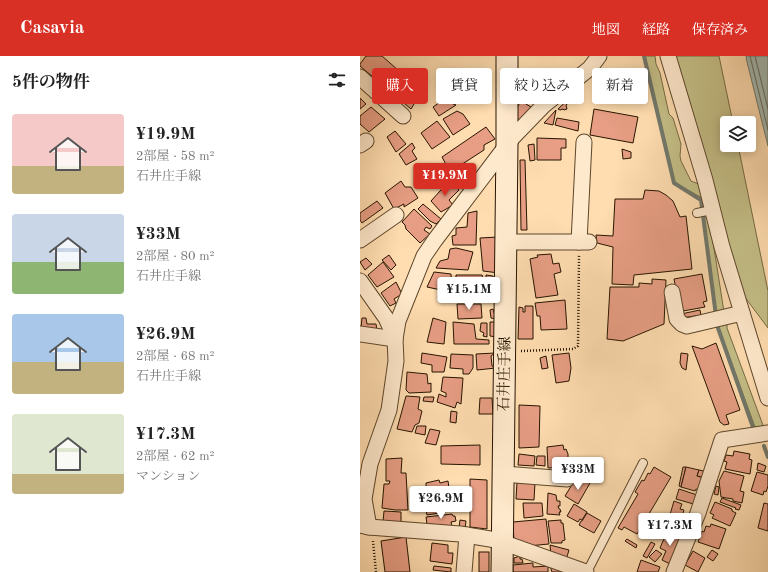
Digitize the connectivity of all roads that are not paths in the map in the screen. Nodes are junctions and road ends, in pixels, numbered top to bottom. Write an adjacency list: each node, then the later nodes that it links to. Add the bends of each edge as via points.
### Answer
1 (507, 56): 7 (street, 石井庄手線)
2 (599, 56): 7 (street, via 590,68 543,106)
3 (668, 56): 8 (street, via 705,180)
4 (360, 77): 5 (street)
5 (403, 116)
6 (584, 142): 12 (street, via 584,242)
7 (507, 144): 12 (street, 石井庄手線); 17 (street, via 424,256 398,321)
8 (710, 210): 9 (lane); 15 (street)
9 (697, 213)
10 (396, 215): 11 (street)
11 (360, 240)
12 (506, 242): 21 (street, 石井庄手線)
13 (360, 281): 17 (street, via 386,318)
14 (672, 292): 15 (street, via 678,318 687,326)
15 (742, 313): 18 (street)
16 (360, 334): 17 (street)
17 (395, 339): 23 (street, via 396,361 389,410 370,464 364,499)
18 (768, 398)
19 (768, 433): 29 (street, via 722,440 698,513)
20 (643, 463): 28 (lane)
21 (503, 474): 22 (street); 25 (street, 石井庄手線)
22 (567, 479)
23 (364, 526): 24 (street)
24 (467, 535): 25 (street); 26 (street)
25 (503, 542): 27 (street, 石井庄手線); 28 (street)
26 (464, 572)
27 (502, 572)
28 (586, 572)
29 (674, 572)

